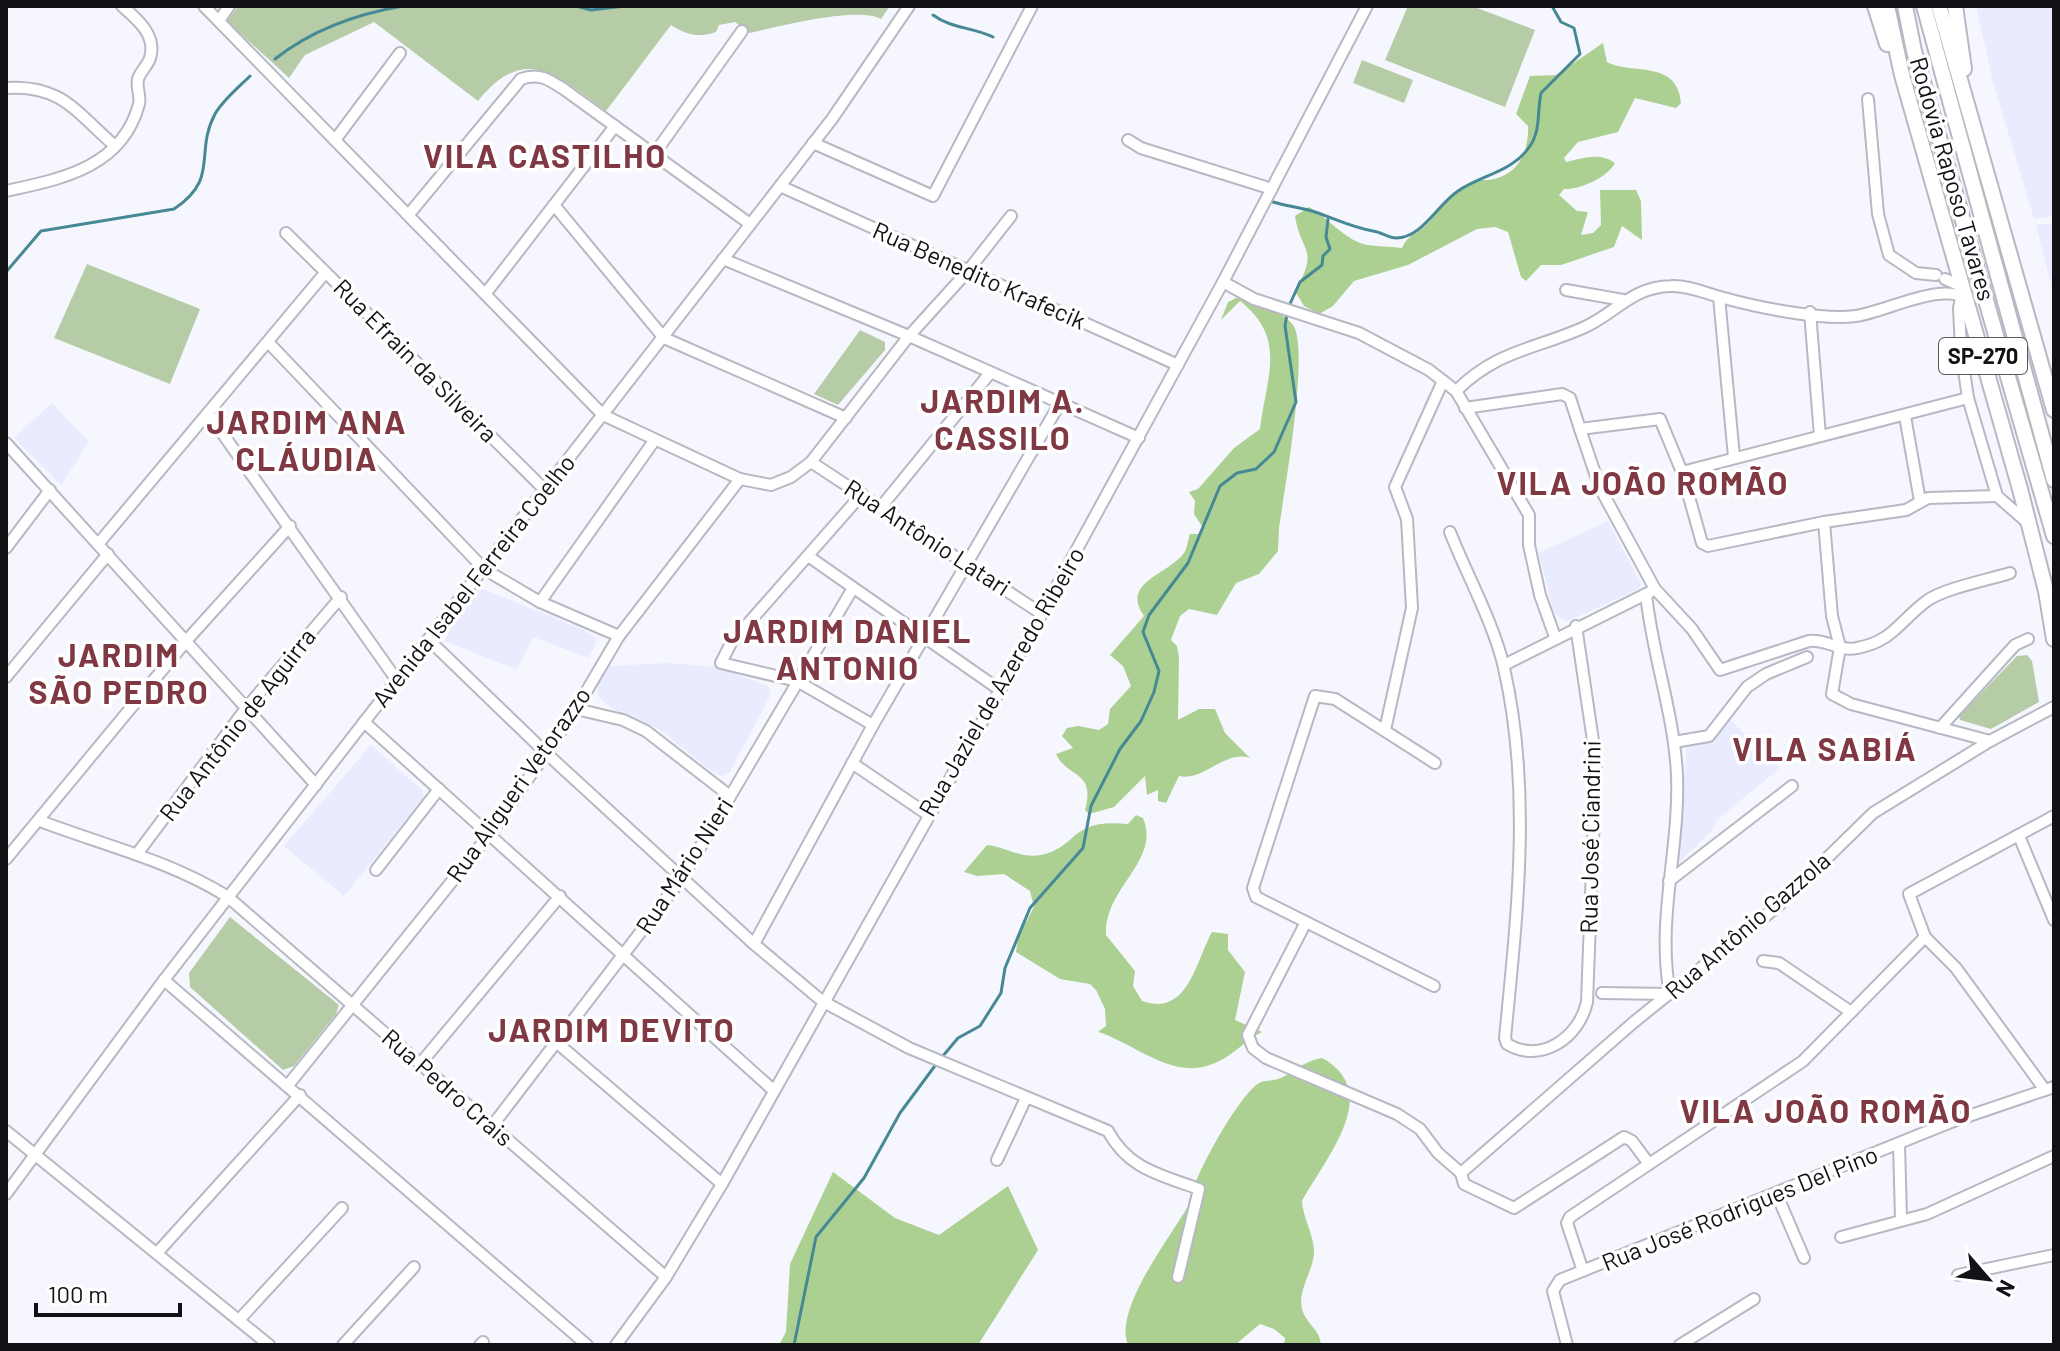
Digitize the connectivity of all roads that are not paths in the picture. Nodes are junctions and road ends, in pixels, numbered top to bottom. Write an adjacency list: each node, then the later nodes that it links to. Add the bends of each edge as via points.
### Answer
1 (122, 6): 24 (street, via 143,26 151,44 138,79 140,101)
2 (204, 6): 13 (street)
3 (229, 6): 13 (street)
4 (909, 6): 23 (street, Avenida Isabel Ferreira Coelho)
5 (1032, 6): 23 (street, via 933,196)
6 (1367, 6): 27 (street, Rua Jaziel de Azeredo Ribeiro)
7 (1875, 6): 16 (highway, via 1892,61)
8 (1887, 6): 16 (highway, SP-270)
9 (1905, 6): 82 (highway, Rodovia Raposo Tavares / SP-270)
10 (1924, 6): 71 (highway, Rodovia Raposo Tavares / SP-270)
11 (1939, 6): 19 (highway, SP-270)
12 (1955, 6): 19 (highway)
13 (219, 21): 21 (street)
14 (742, 31): 25 (street)
15 (400, 53): 21 (street)
16 (1902, 75): 34 (highway, SP-270)
17 (6, 88): 24 (street, via 32,86 55,93)
18 (1868, 99): 38 (street, via 1878,214 1889,255 1916,273)
19 (1970, 113): 57 (highway, SP-270)
20 (615, 126): 25 (street); 29 (street); 30 (street, via 546,78 521,79)
21 (335, 140): 30 (street)
22 (1128, 140): 27 (street)
23 (813, 143): 26 (street, Avenida Isabel Ferreira Coelho)
24 (115, 146): 28 (street, via 97,163 65,179)
25 (655, 153): 32 (street)
26 (780, 186): 32 (street, Avenida Isabel Ferreira Coelho); 36 (street, Rua Benedito Krafecik)
27 (1272, 189): 39 (street, Rua Jaziel de Azeredo Ribeiro)
28 (6, 191)
29 (554, 205): 42 (street); 48 (street)
30 (410, 213): 42 (street)
31 (1011, 216): 36 (street)
32 (750, 224): 35 (street, Avenida Isabel Ferreira Coelho)
33 (286, 233): 37 (street, Rua Efrain da Silveira)
34 (1950, 237): 38 (street, via 1949,258); 43 (highway, SP-270)
35 (723, 259): 47 (street); 48 (street, Avenida Isabel Ferreira Coelho)
36 (967, 272): 47 (street); 50 (street, Rua Benedito Krafecik)
37 (325, 273): 49 (street); 72 (street, Rua Efrain da Silveira)
38 (1940, 277): 41 (street); 43 (street)
39 (1223, 282): 50 (street, Rua Jaziel de Azeredo Ribeiro); 52 (street, via 1281,309 1359,333)
40 (1566, 290): 45 (street)
41 (1948, 292): 43 (street); 46 (street, via 1854,317)
42 (486, 293): 59 (street)
43 (1964, 293): 54 (street, via 1961,350); 79 (highway, SP-270)
44 (1719, 297): 45 (street, via 1670,286); 46 (street); 67 (street)
45 (1623, 300): 53 (street, via 1615,311 1584,327 1501,356)
46 (1810, 312): 63 (street)
47 (909, 336): 51 (street); 61 (street)
48 (664, 338): 59 (street, Avenida Isabel Ferreira Coelho); 61 (street)
49 (268, 342): 58 (street); 88 (street)
50 (1178, 365): 64 (street, Rua Jaziel de Azeredo Ribeiro)
51 (990, 373): 55 (street); 77 (street)
52 (1443, 381): 53 (street); 116 (street, via 1395,487 1407,519 1412,608)
53 (1456, 391): 56 (street)
54 (1968, 398): 60 (street); 75 (street)
55 (1060, 403): 64 (street); 87 (street)
56 (1465, 408): 62 (street, via 1562,394 1570,398); 98 (street, via 1529,515 1529,545)
57 (2054, 410)
58 (208, 413): 80 (street); 83 (street)
59 (603, 415): 65 (street); 72 (street, Avenida Isabel Ferreira Coelho)
60 (1905, 416): 63 (street); 76 (street)
61 (846, 418): 68 (street)
62 (1580, 429): 69 (street, via 1657,418 1663,421); 91 (street, via 1600,488)
63 (1820, 436): 67 (street)
64 (1139, 438): 94 (street, Rua Jaziel de Azeredo Ribeiro)
65 (654, 441): 70 (street); 93 (street)
66 (6, 443): 73 (street)
67 (1734, 457): 69 (street)
68 (811, 462): 70 (street, via 771,485); 74 (street, Rua Antônio Latari)
69 (1682, 472): 78 (street, via 1704,546)
70 (740, 479): 96 (street, Rua Aligueri Vetorazzo)
71 (2054, 480)
72 (544, 489): 88 (street, Avenida Isabel Ferreira Coelho)
73 (50, 490): 83 (street); 84 (street)
74 (862, 494): 77 (street, Rua Antônio Latari); 86 (street)
75 (1997, 496): 76 (street); 79 (street)
76 (1920, 501): 78 (street, via 1906,510)
77 (881, 507): 87 (street, Rua Antônio Latari)
78 (1824, 522): 103 (street)
79 (2028, 523): 100 (highway, SP-270)
80 (290, 526): 92 (street); 101 (street)
81 (1450, 532): 105 (street)
82 (2054, 536)
83 (99, 543): 85 (street)
84 (6, 548)
85 (108, 554): 101 (street); 106 (street)
86 (808, 556): 90 (street); 108 (street, via 731,643 721,663)
87 (966, 563): 94 (street, Rua Antônio Latari); 97 (street)
88 (484, 569): 93 (street); 102 (street, Avenida Isabel Ferreira Coelho)
89 (2010, 573): 103 (street, via 1928,599 1882,641)
90 (853, 588): 97 (street); 108 (street, Rua Mário Nieri)
91 (1651, 591): 95 (street); 103 (street, via 1692,629 1720,670 1809,641); 118 (street)
92 (341, 597): 107 (street); 110 (street, Rua Antônio de Aguirra)
93 (540, 602): 96 (street)
94 (1042, 614): 109 (street, Rua Jaziel de Azeredo Ribeiro)
95 (1576, 626): 98 (street); 146 (street, Rua José Ciandrini, via 1596,761)
96 (619, 636): 112 (street, Rua Aligueri Vetorazzo)
97 (923, 637): 109 (street); 114 (street)
98 (1555, 637): 105 (street)
99 (2028, 639): 115 (street, via 2015,645)
100 (2054, 639)
101 (187, 640): 110 (street); 128 (street)
102 (429, 640): 107 (street, Avenida Isabel Ferreira Coelho); 119 (street)
103 (1840, 647): 115 (street, via 1834,697)
104 (1807, 657): 118 (street, via 1747,687 1709,736)
105 (1504, 665): 150 (street, via 1522,786 1507,1044 1548,1050 1573,1030)
106 (6, 677)
107 (396, 679): 113 (street, Avenida Isabel Ferreira Coelho)
108 (797, 681): 114 (street); 125 (street, Rua Mário Nieri)
109 (1000, 690): 126 (street, Rua Jaziel de Azeredo Ribeiro)
110 (247, 707): 122 (street); 131 (street, Rua Antônio de Aguirra)
111 (2054, 707): 117 (street, Rua Antônio Gazzola)
112 (576, 709): 119 (street, Rua Aligueri Vetorazzo); 125 (street, via 646,731)
113 (364, 722): 122 (street, Avenida Isabel Ferreira Coelho); 124 (street)
114 (873, 725): 120 (street)
115 (1940, 728): 117 (street)
116 (1385, 730): 121 (street); 139 (street, via 1335,699 1315,696 1253,888 1256,897)
117 (1990, 741): 148 (street, Rua Antônio Gazzola, via 1873,813 1778,906)
118 (1674, 742): 135 (street, via 1677,777)
119 (546, 753): 129 (street, Rua Aligueri Vetorazzo); 134 (street)
120 (852, 763): 126 (street); 141 (street)
121 (1435, 763)
122 (316, 785): 137 (street, Avenida Isabel Ferreira Coelho)
123 (1792, 786): 135 (street)
124 (439, 789): 129 (street); 133 (street)
125 (730, 796): 134 (street, Rua Mário Nieri)
126 (927, 814): 149 (street, Rua Jaziel de Azeredo Ribeiro)
127 (2054, 816): 130 (street)
128 (40, 821): 131 (street, Rua Pedro Crais); 132 (street)
129 (490, 834): 136 (street); 151 (street, Rua Aligueri Vetorazzo)
130 (2019, 836): 138 (street); 140 (street, via 1912,890 1910,898)
131 (137, 854): 137 (street, Rua Pedro Crais)
132 (6, 859)
133 (376, 870)
134 (682, 878): 141 (street); 142 (street, Rua Mário Nieri)
135 (1669, 881): 148 (street, via 1664,945)
136 (560, 896): 142 (street); 154 (street)
137 (228, 897): 144 (street, Avenida Isabel Ferreira Coelho); 151 (street, Rua Pedro Crais)
138 (2054, 920)
139 (1306, 922): 145 (street); 167 (street, via 1248,1035 1253,1048 1397,1114 1420,1129)
140 (1925, 937): 152 (street); 157 (street, via 1956,968)
141 (754, 944): 149 (street)
142 (625, 956): 153 (street, Rua Mário Nieri); 156 (street)
143 (1763, 961): 152 (street, via 1779,963)
144 (164, 980): 155 (street); 163 (street, Avenida Isabel Ferreira Coelho)
145 (1434, 986)
146 (1587, 988): 147 (street); 150 (street, Rua José Ciandrini)
147 (1602, 993): 148 (street); 150 (street)
148 (1670, 994): 167 (street, Rua Antônio Gazzola)
149 (822, 1001): 156 (street, Rua Jaziel de Azeredo Ribeiro); 159 (street, via 885,1037)
150 (1587, 1002)
151 (352, 1007): 154 (street, Rua Pedro Crais); 155 (street, Rua Aligueri Vetorazzo)
152 (1851, 1012): 166 (street, via 1803,1061)
153 (556, 1042): 160 (street, Rua Mário Nieri); 168 (street)
154 (420, 1064): 160 (street, Rua Pedro Crais)
155 (289, 1084): 158 (street)
156 (772, 1089): 168 (street, Rua Jaziel de Azeredo Ribeiro)
157 (2050, 1089): 162 (street, Rua José Rodrigues Del Pino)
158 (300, 1095): 174 (street); 186 (street)
159 (1026, 1098): 165 (street); 181 (street, via 1108,1131 1135,1166 1199,1189)
160 (492, 1126): 180 (street, Rua Pedro Crais)
161 (6, 1131): 163 (street)
162 (1899, 1145): 170 (street, Rua José Rodrigues Del Pino); 172 (street)
163 (35, 1154): 169 (street, Avenida Isabel Ferreira Coelho); 174 (street)
164 (2054, 1156): 172 (street, via 1927,1214)
165 (997, 1160)
166 (1649, 1164): 167 (street, via 1624,1137 1514,1208 1464,1184); 178 (street, via 1568,1219)
167 (1461, 1173)
168 (722, 1184): 180 (street, Rua Jaziel de Azeredo Ribeiro)
169 (6, 1194)
170 (1777, 1195): 176 (street); 178 (street, Rua José Rodrigues Del Pino)
171 (342, 1208): 183 (street)
172 (1901, 1219): 173 (street)
173 (1841, 1237)
174 (157, 1253): 183 (street)
175 (2054, 1255): 179 (street)
176 (1804, 1258)
177 (414, 1267): 185 (street)
178 (1583, 1271): 188 (street, Rua José Rodrigues Del Pino, via 1560,1280 1553,1291)
179 (1958, 1275)
180 (666, 1277): 187 (street, Rua Jaziel de Azeredo Ribeiro)
181 (1178, 1277)
182 (1754, 1299): 189 (street)
183 (239, 1320): 184 (street)
184 (269, 1345)
185 (343, 1345)
186 (587, 1345)
187 (616, 1345)
188 (1567, 1345)
189 (1680, 1345)

